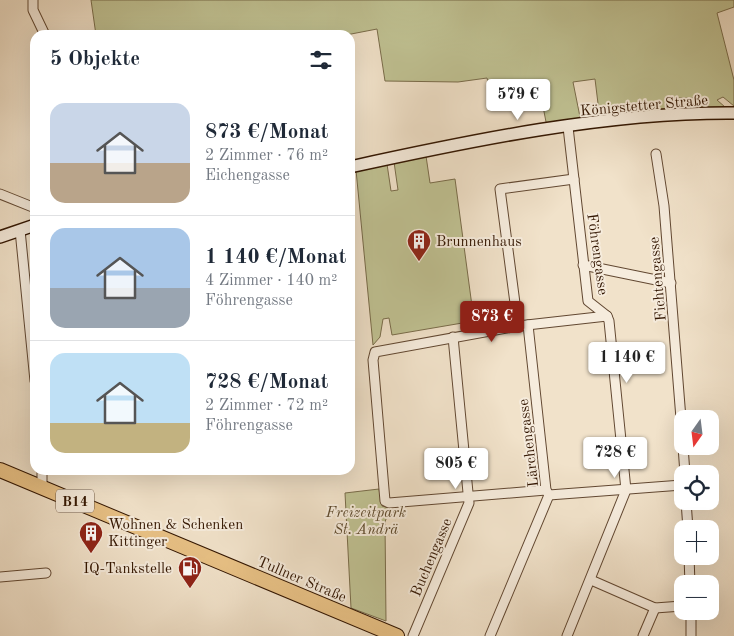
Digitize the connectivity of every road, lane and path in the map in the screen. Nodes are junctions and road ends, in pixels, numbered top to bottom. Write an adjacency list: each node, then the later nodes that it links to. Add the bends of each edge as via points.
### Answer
1 (33, 0): 2 (street, via 33,10)
2 (43, 30)
3 (734, 113): 4 (main road, Königstetter Straße, via 685,114)
4 (568, 127): 6 (main road, Königstetter Straße, via 443,146); 7 (street, Föhrengasse)
5 (656, 154): 14 (street, Fichtengasse)
6 (355, 165)
7 (574, 179): 13 (street, Föhrengasse); 17 (street, via 500,189)
8 (0, 194): 9 (street)
9 (30, 206)
10 (30, 227): 11 (main road)
11 (20, 230): 12 (main road); 18 (street)
12 (0, 236)
13 (583, 265): 14 (street); 15 (street, Föhrengasse, via 588,301)
14 (671, 283): 20 (street, Fichtengasse)
15 (606, 316): 16 (street); 25 (street, Föhrengasse, via 610,321)
16 (528, 325): 17 (street); 26 (street, Lärchengasse)
17 (518, 326): 19 (street)
18 (30, 331)
19 (453, 338): 27 (street, Buchengasse); 27 (street, via 375,352 373,360 384,482 389,503)
20 (680, 410)
21 (0, 470): 24 (main road, Tullner Straße / B14)
22 (42, 475): 24 (street)
23 (674, 486): 25 (street)
24 (42, 488): 34 (main road, Tullner Straße / B14)
25 (626, 490): 26 (street); 30 (street, Föhrengasse)
26 (547, 492): 27 (street); 36 (street, Lärchengasse)
27 (469, 496): 35 (street, Buchengasse, via 469,503)
28 (46, 573): 29 (street)
29 (0, 577)
30 (591, 580): 32 (street); 37 (street, Föhrengasse)
31 (674, 607): 32 (street)
32 (654, 608): 38 (street)
33 (691, 620): 39 (street)
34 (397, 636)
35 (413, 636)
36 (490, 636)
37 (567, 636)
38 (643, 636)
39 (691, 636)

